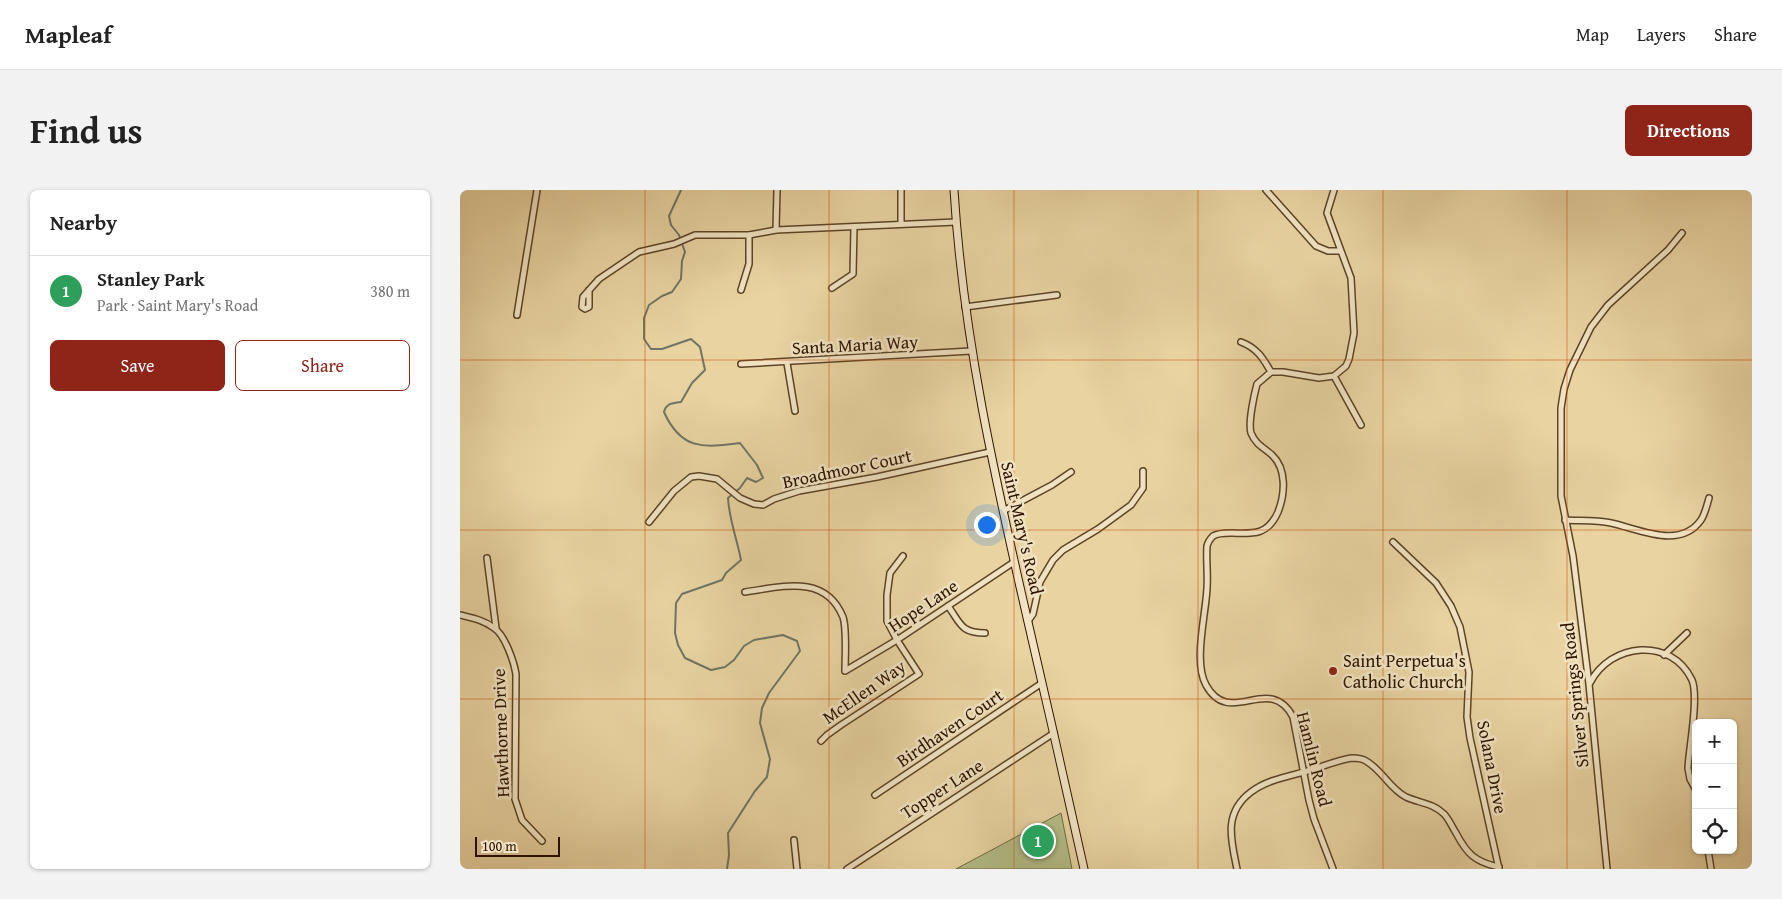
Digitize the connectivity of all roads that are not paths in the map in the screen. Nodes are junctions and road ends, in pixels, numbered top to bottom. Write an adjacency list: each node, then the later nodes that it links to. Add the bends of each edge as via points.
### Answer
1 (537, 190): 19 (street)
2 (777, 190): 10 (street)
3 (901, 190): 8 (street)
4 (954, 190): 7 (street, Saint Mary's Road)
5 (1266, 190): 13 (street, via 1316,246 1328,252)
6 (1334, 190): 13 (street, via 1327,213)
7 (956, 222): 8 (street); 18 (street, Saint Mary's Road)
8 (901, 224): 9 (street)
9 (854, 228): 10 (street); 14 (street, via 853,274)
10 (776, 230): 12 (street)
11 (1682, 233): 33 (street, Silver Springs Road, via 1608,305 1591,327 1570,370 1561,408 1561,496)
12 (749, 235): 15 (street, via 695,236 639,252 599,279); 16 (street, via 749,264)
13 (1340, 251): 25 (street, via 1351,278 1354,333 1346,366)
14 (832, 288)
15 (590, 290)
16 (741, 290)
17 (1057, 295): 18 (street)
18 (965, 307): 21 (street, Saint Mary's Road)
19 (518, 315)
20 (1241, 342): 24 (street, via 1258,352)
21 (971, 351): 22 (street, Santa Maria Way); 28 (street, Saint Mary's Road)
22 (787, 363): 23 (street, Santa Maria Way); 26 (street)
23 (741, 364)
24 (1272, 372): 25 (street, via 1319,378); 52 (street, Hamlin Road, via 1257,384 1250,425 1257,445 1272,454 1281,470 1282,499 1272,524 1266,530 1252,534 1222,533 1207,544 1207,587 1201,646 1203,677 1213,694 1232,704 1263,698 1279,700 1285,705 1293,717)
25 (1334, 376): 27 (street)
26 (795, 411)
27 (1361, 425)
28 (990, 452): 32 (street, Saint Mary's Road); 34 (street, Broadmoor Court, via 799,491 763,505 740,498 717,479 691,477 674,491)
29 (1142, 471): 42 (street, via 1143,488 1132,504 1052,560 1040,582 1033,614)
30 (1071, 472): 32 (street)
31 (1709, 498): 33 (street, via 1697,525 1684,534 1674,536 1609,523)
32 (1003, 511): 38 (street, Saint Mary's Road)
33 (1565, 520): 49 (street, Silver Springs Road, via 1573,556)
34 (648, 522)
35 (1393, 542): 58 (street, Solana Drive, via 1436,582 1451,606 1464,641 1469,672 1467,717 1470,738)
36 (902, 556): 46 (street, via 890,573 886,596 888,621)
37 (487, 558): 43 (street)
38 (1014, 562): 40 (street, Hope Lane); 42 (street, Saint Mary's Road)
39 (745, 592): 46 (street, Hope Lane, via 796,585 827,594 843,618 846,671)
40 (948, 606): 44 (street, via 964,629 971,633); 46 (street, Hope Lane)
41 (460, 615): 43 (street)
42 (1028, 621): 48 (street, Saint Mary's Road)
43 (496, 628): 56 (street, Hawthorne Drive, via 514,662 516,674 515,798 522,820)
44 (985, 633)
45 (1687, 633): 47 (street)
46 (897, 640): 51 (street, McEllen Way, via 919,674)
47 (1664, 655): 49 (street, via 1639,649 1626,651 1602,666); 53 (street, via 1675,659 1692,681 1694,695 1688,768)
48 (1042, 684): 50 (street, Saint Mary's Road); 54 (street, Birdhaven Court)
49 (1589, 684): 64 (street, Silver Springs Road)
50 (1054, 733): 60 (street, Topper Lane); 61 (street, Saint Mary's Road)
51 (821, 741)
52 (1304, 772): 58 (street, Solana Drive, via 1352,758 1367,761 1406,797 1433,806 1444,814 1474,858); 62 (street, Solana Drive, via 1257,788 1238,806 1230,833); 63 (street, Hamlin Road, via 1314,819)
53 (1692, 783)
54 (875, 795)
55 (794, 840): 59 (street)
56 (542, 841)
57 (1709, 854): 65 (street)
58 (1499, 868)
59 (797, 869)
60 (847, 869)
61 (1084, 869)
62 (1237, 869)
63 (1332, 869)
64 (1607, 869)
65 (1711, 869)

